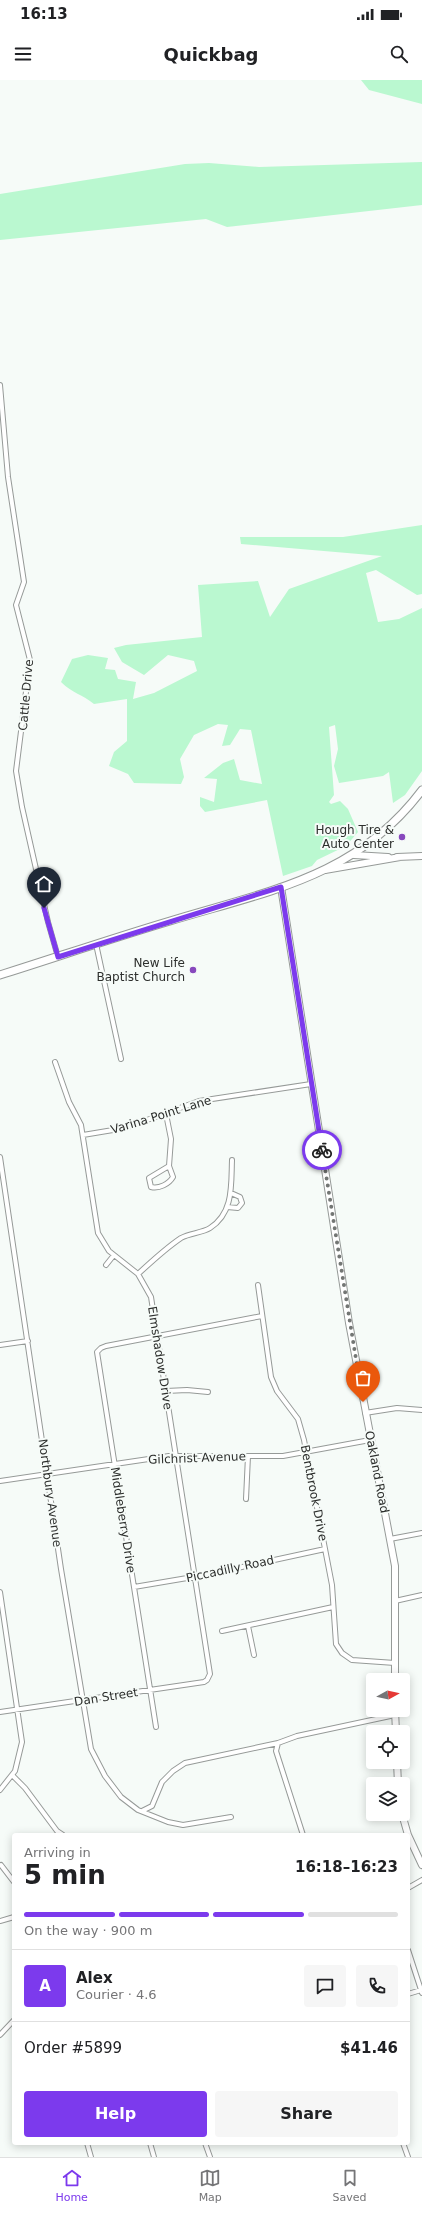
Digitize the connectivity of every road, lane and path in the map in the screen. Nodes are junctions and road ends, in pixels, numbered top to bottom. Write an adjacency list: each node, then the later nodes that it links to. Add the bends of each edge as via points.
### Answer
1 (0, 385): 11 (street, Cattle Drive, via 8,477 24,582 16,605 30,660 16,771 22,807)
2 (422, 790): 3 (main road, via 398,819)
3 (366, 847): 4 (main road); 5 (street, via 370,854)
4 (354, 855): 5 (street); 8 (main road)
5 (376, 856): 7 (street)
6 (422, 856): 7 (street)
7 (400, 857): 8 (street)
8 (324, 871): 9 (main road)
9 (281, 887): 10 (main road); 15 (street, Oakland Road)
10 (96, 944): 11 (main road); 13 (street)
11 (58, 957): 12 (main road)
12 (0, 975)
13 (121, 1059)
14 (56, 1062): 17 (street, Elmshadow Drive)
15 (311, 1084): 16 (street, Varina Point Lane, via 199,1101); 36 (street, Oakland Road)
16 (166, 1114): 17 (street, Varina Point Lane, via 125,1128); 20 (street, via 171,1139)
17 (83, 1135): 25 (street, Elmshadow Drive, via 95,1222 103,1244)
18 (0, 1157): 22 (street, Northbury Avenue)
19 (232, 1160): 21 (street)
20 (169, 1166): 20 (street, via 173,1173 172,1179 158,1187 151,1187 149,1178)
21 (231, 1192): 24 (street); 24 (street, via 240,1197 242,1203 238,1208)
22 (5, 1193): 23 (street); 31 (street, Northbury Avenue)
23 (0, 1194)
24 (227, 1207): 27 (street, via 210,1228 183,1237)
25 (114, 1255): 26 (street); 27 (street, Elmshadow Drive)
26 (106, 1265)
27 (138, 1274): 30 (street, Elmshadow Drive, via 151,1297)
28 (258, 1285): 29 (street, Bentbrook Drive)
29 (262, 1316): 30 (street); 38 (street, Bentbrook Drive, via 273,1382 298,1419)
30 (156, 1336): 33 (street, Elmshadow Drive); 41 (street, Middleberry Drive, via 106,1346 98,1350)
31 (28, 1341): 32 (street); 42 (street, Northbury Avenue)
32 (0, 1345)
33 (166, 1391): 34 (street); 39 (street, Elmshadow Drive)
34 (208, 1392)
35 (422, 1410): 36 (street, via 397,1408)
36 (366, 1413): 37 (street, Oakland Road)
37 (370, 1440): 38 (street, Gilchrist Avenue); 46 (street, Oakland Road)
38 (306, 1452): 40 (street, Gilchrist Avenue, via 283,1456); 47 (street, Bentbrook Drive)
39 (176, 1456): 40 (street, Gilchrist Avenue); 41 (street, Gilchrist Avenue); 48 (street, Elmshadow Drive)
40 (248, 1456): 44 (street)
41 (114, 1464): 42 (street, Gilchrist Avenue); 49 (street, Middleberry Drive)
42 (48, 1474): 43 (street, Gilchrist Avenue); 61 (street, Northbury Avenue)
43 (0, 1481)
44 (246, 1499)
45 (422, 1533): 46 (street)
46 (390, 1539): 52 (street, Oakland Road, via 396,1574)
47 (325, 1549): 48 (street, Piccadilly Road); 53 (street, Bentbrook Drive, via 332,1585)
48 (195, 1577): 49 (street, Piccadilly Road); 59 (street, Elmshadow Drive)
49 (134, 1587): 60 (street, Middleberry Drive)
50 (0, 1592): 62 (street)
51 (422, 1595): 52 (street)
52 (395, 1601): 57 (street, Oakland Road)
53 (333, 1607): 54 (street); 57 (street, Bentbrook Drive, via 334,1640 342,1654 359,1662)
54 (248, 1626): 55 (street); 56 (street)
55 (222, 1631)
56 (254, 1655)
57 (395, 1663): 58 (street, Oakland Road)
58 (395, 1673)
59 (210, 1677): 60 (street, Dan Street, via 204,1682)
60 (150, 1690): 61 (street, Dan Street); 65 (street, Middleberry Drive)
61 (82, 1700): 62 (street, Dan Street); 69 (street, Northbury Avenue, via 87,1736 96,1760 121,1797)
62 (18, 1710): 63 (street, Dan Street); 67 (street, via 22,1742 18,1763)
63 (0, 1712)
64 (378, 1717): 66 (street)
65 (156, 1727)
66 (278, 1742): 69 (street, via 185,1763 162,1782 149,1808); 73 (street, via 276,1751)
67 (12, 1776): 68 (street); 72 (street)
68 (0, 1790)
69 (139, 1811): 70 (street, Northbury Avenue, via 168,1822 183,1824)
70 (231, 1817)
71 (404, 1821): 74 (street)
72 (61, 1833)
73 (302, 1833)
74 (407, 1833)
75 (410, 1839): 77 (street)
76 (1, 1866): 78 (street)
77 (422, 1866)
78 (12, 1880)
79 (422, 1880): 80 (street)
80 (410, 1887)
81 (12, 1918): 82 (street)
82 (0, 1921)
83 (410, 1956): 84 (street)
84 (421, 1991): 85 (street)
85 (410, 1994)
86 (12, 2022): 87 (street)
87 (0, 2035)
88 (88, 2145): 92 (street)
89 (151, 2145): 93 (street)
90 (206, 2145): 94 (street)
91 (404, 2145): 95 (street)
92 (91, 2157)
93 (154, 2157)
94 (210, 2157)
95 (408, 2157)

